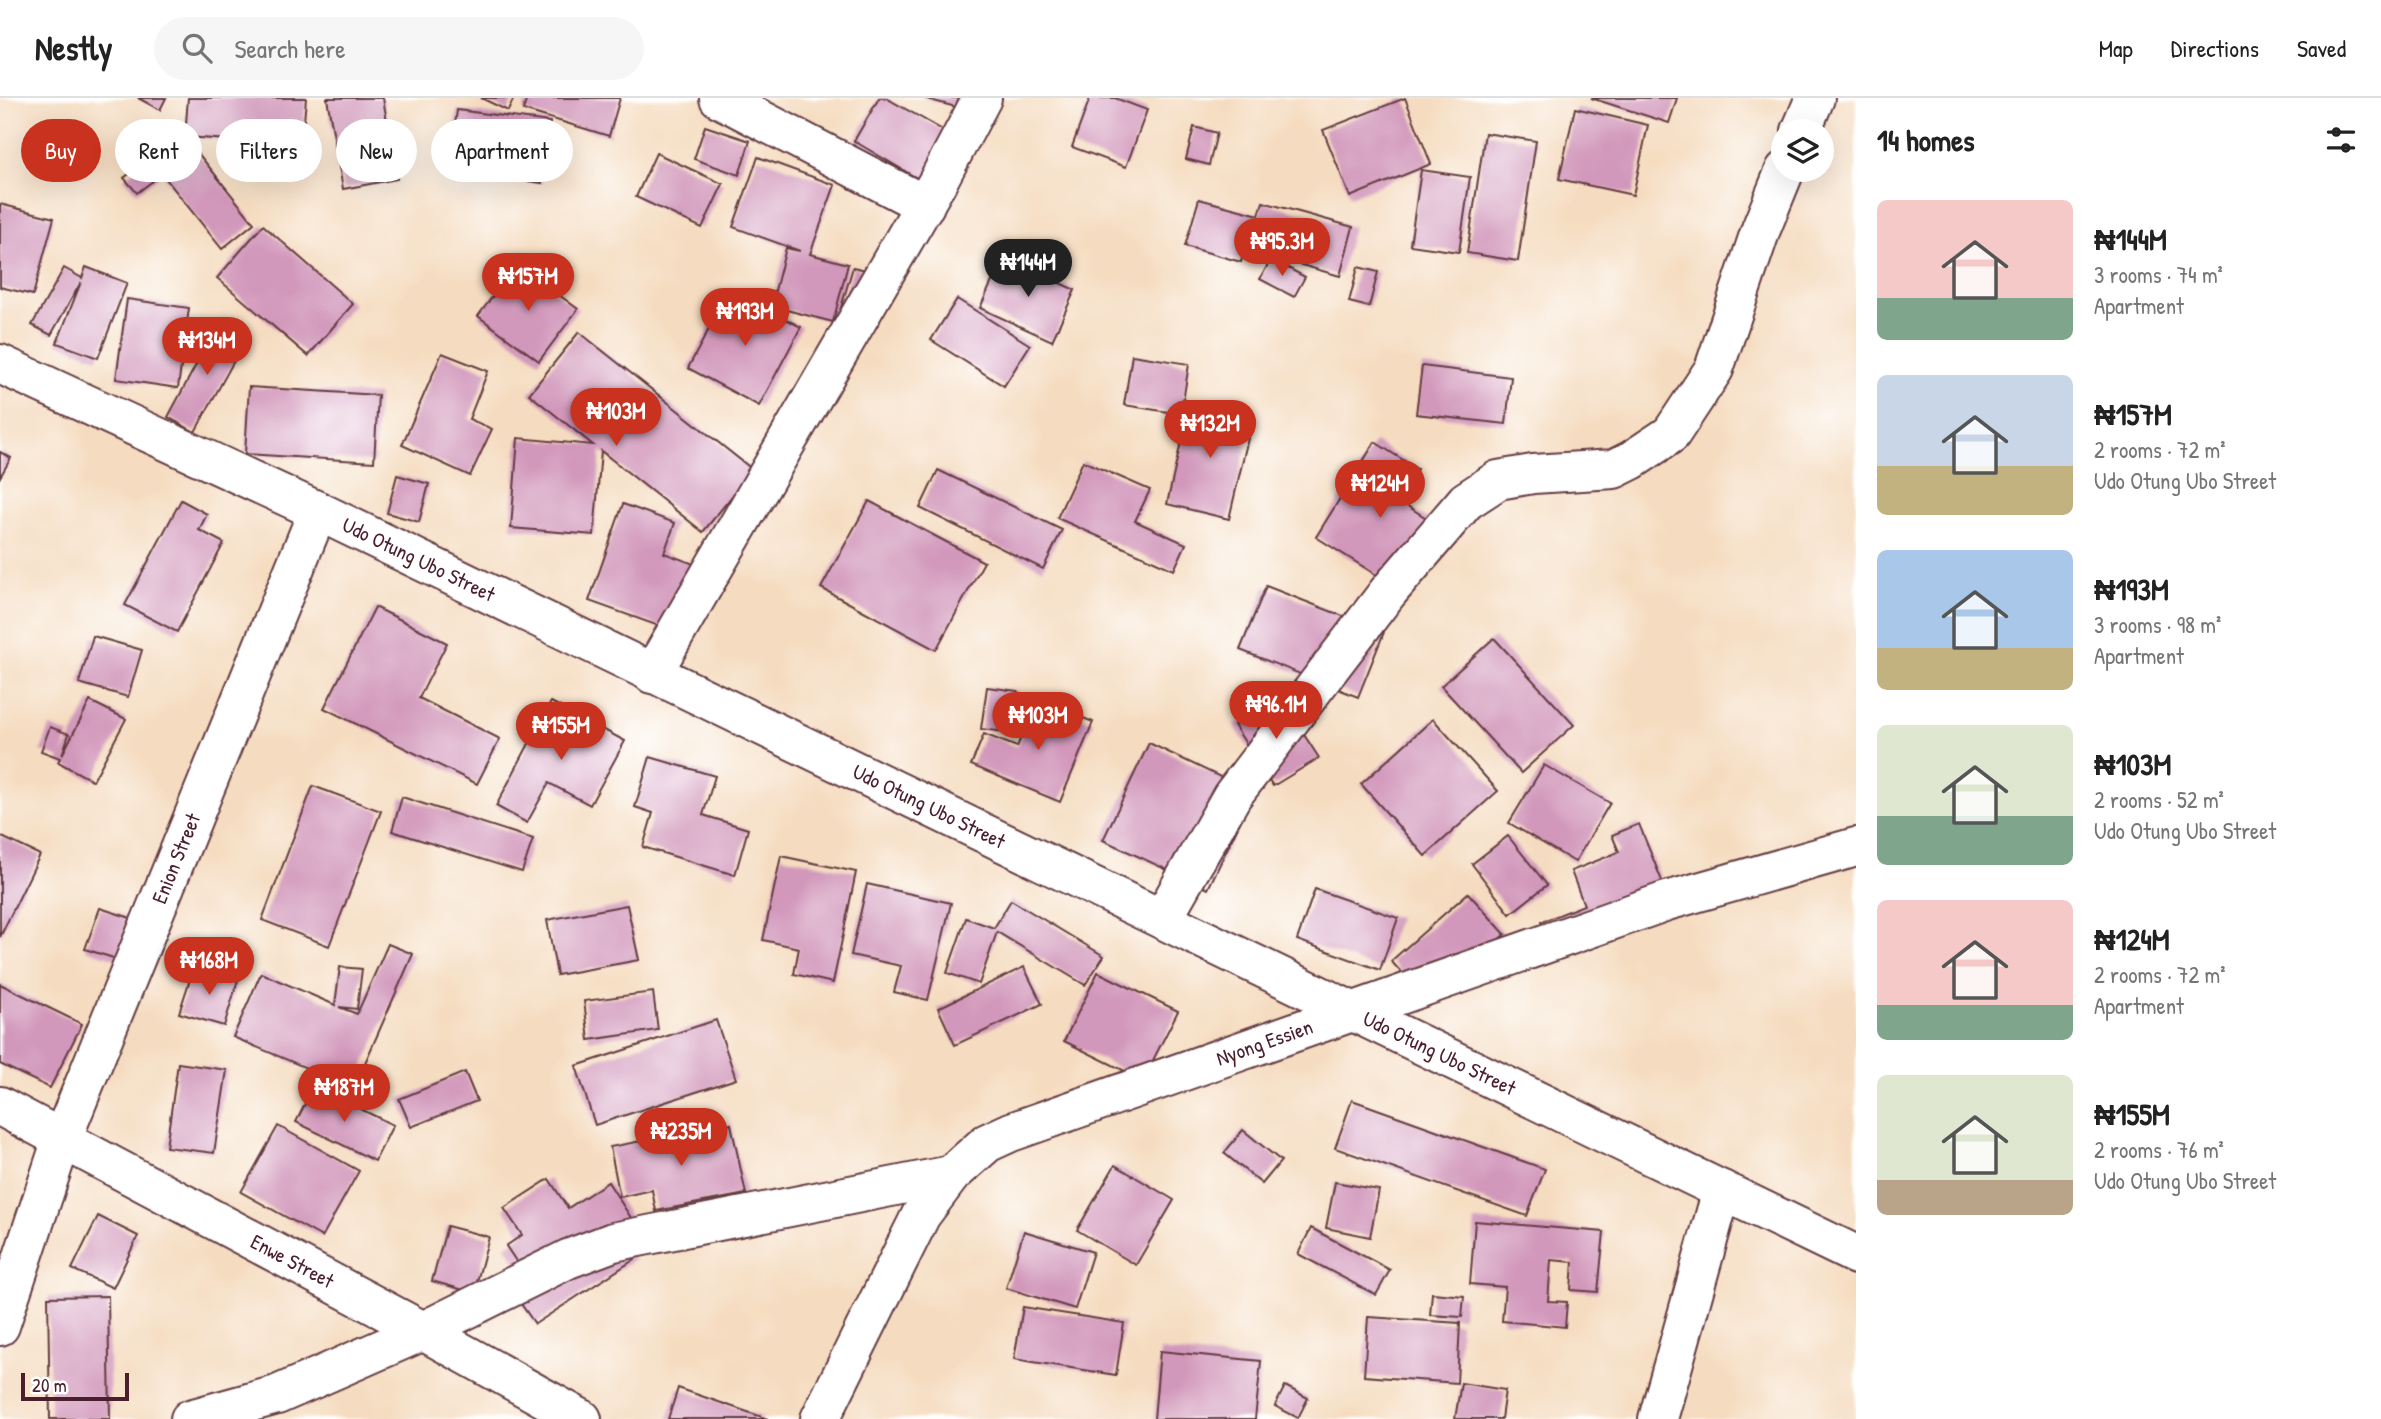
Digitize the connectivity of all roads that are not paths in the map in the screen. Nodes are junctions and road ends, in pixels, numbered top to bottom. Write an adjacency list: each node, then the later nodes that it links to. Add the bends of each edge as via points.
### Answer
1 (719, 98): 6 (street)
2 (982, 98): 6 (street)
3 (1815, 98): 4 (street)
4 (1806, 119)
5 (1780, 182): 11 (street, via 1714,369 1671,434 1614,469 1498,480 1466,501 1388,592 1232,796)
6 (925, 205): 9 (street)
7 (0, 364): 8 (street, Udo Otung Ubo Street)
8 (318, 511): 9 (street, Udo Otung Ubo Street); 14 (street, Enion Street)
9 (652, 674): 11 (street, Udo Otung Ubo Street)
10 (1856, 847): 12 (street, Nyong Essien, via 1667,901)
11 (1162, 919): 12 (street, Udo Otung Ubo Street)
12 (1353, 1011): 15 (street, Nyong Essien, via 1011,1132 987,1143); 16 (street, Udo Otung Ubo Street)
13 (0, 1106): 14 (street, Enwe Street)
14 (62, 1139): 18 (street, Enion Street); 19 (street, Enwe Street)
15 (951, 1175): 19 (street, via 613,1242 568,1259); 22 (street, Nyong Essien, via 921,1215)
16 (1722, 1190): 17 (street, Udo Otung Ubo Street); 23 (street)
17 (1856, 1255)
18 (0, 1326)
19 (424, 1331): 20 (street, via 277,1395); 21 (street, Enwe Street)
20 (190, 1419)
21 (582, 1419)
22 (820, 1419)
23 (1658, 1419)

